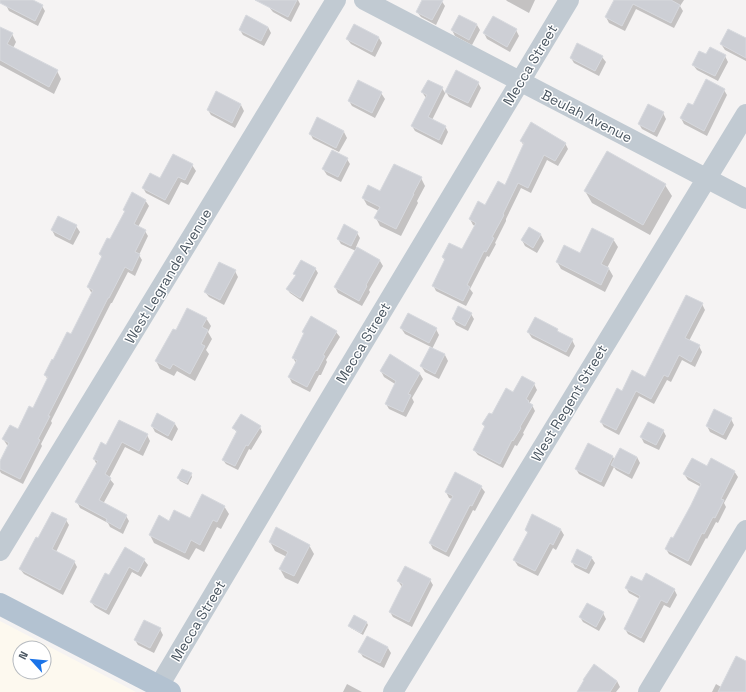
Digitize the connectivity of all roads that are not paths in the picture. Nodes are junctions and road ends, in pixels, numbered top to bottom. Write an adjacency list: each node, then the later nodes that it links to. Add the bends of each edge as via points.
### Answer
1 (336, 0): 9 (street, West Legrande Avenue)
2 (364, 0): 4 (street, Beulah Avenue)
3 (569, 0): 4 (street, Mecca Street)
4 (521, 82): 6 (street, Beulah Avenue); 11 (street, Mecca Street, via 315,423)
5 (746, 114): 6 (street, West Regent Street)
6 (707, 178): 7 (street, Beulah Avenue); 12 (street, West Regent Street)
7 (746, 199)
8 (746, 530): 13 (street)
9 (0, 551)
10 (0, 604): 11 (main road)
11 (165, 689)
12 (393, 692)
13 (648, 692)

